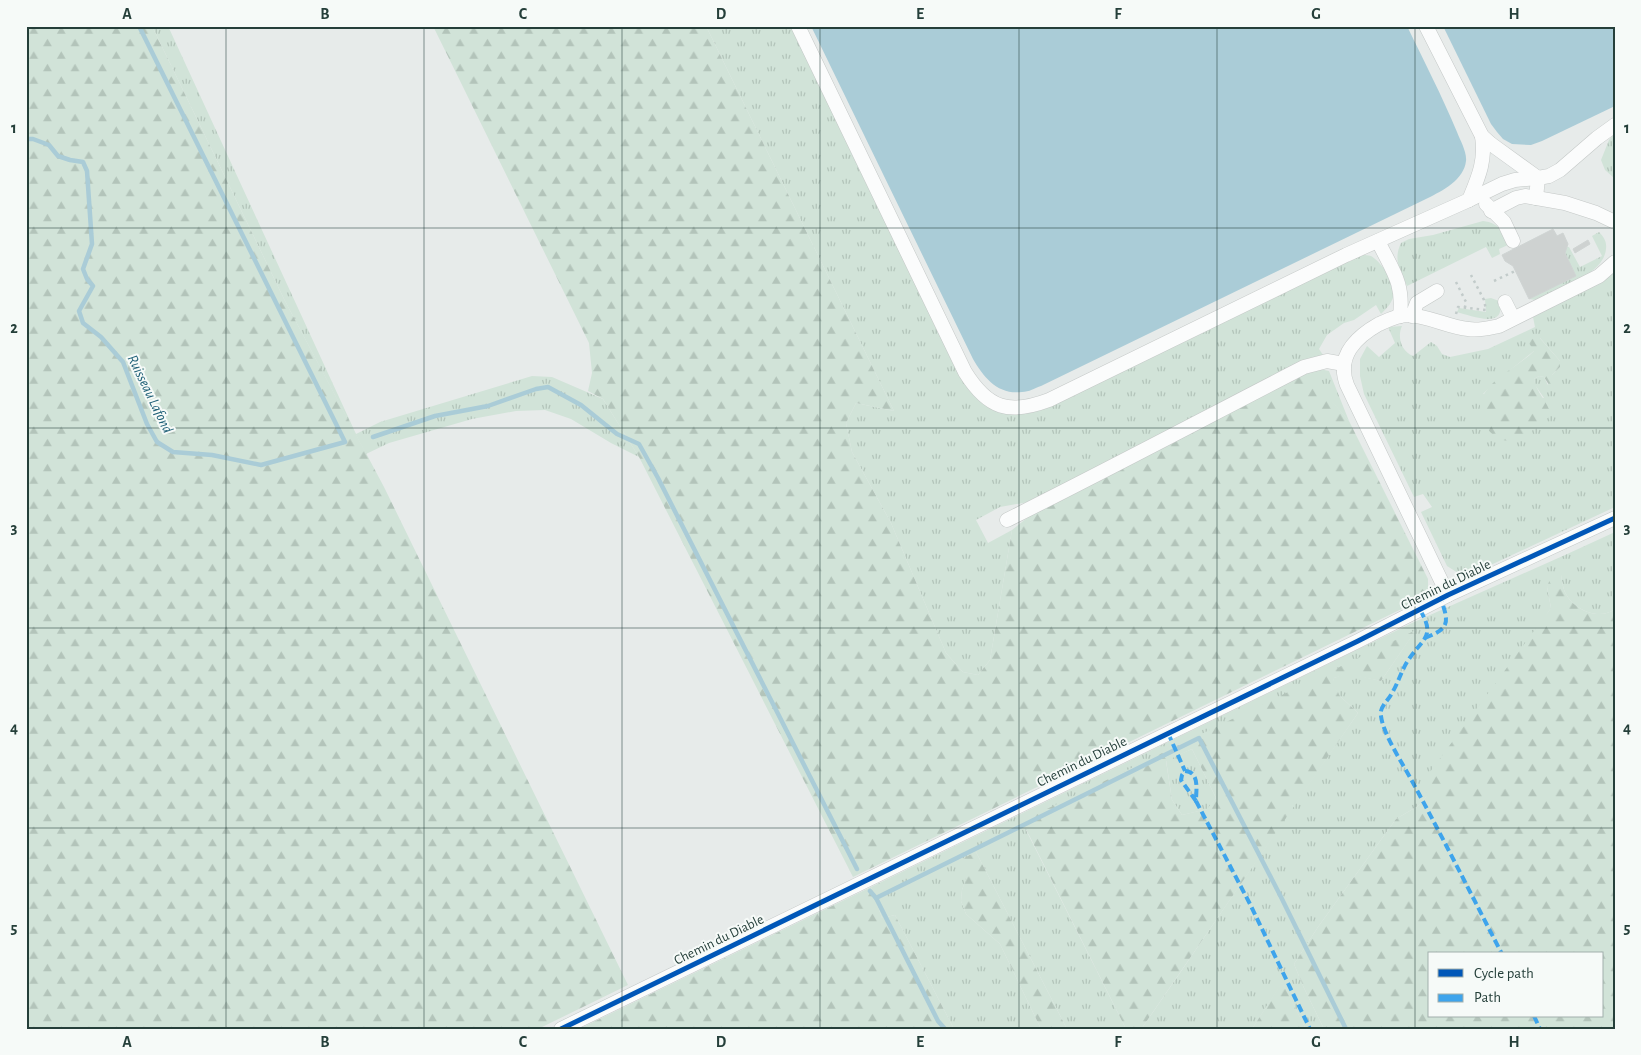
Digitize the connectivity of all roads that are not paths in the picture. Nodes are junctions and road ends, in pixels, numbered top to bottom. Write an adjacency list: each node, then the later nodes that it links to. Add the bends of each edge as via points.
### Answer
1 (798, 26): 11 (street, via 965,372 975,388 990,401 1022,408 1049,400)
2 (1426, 26): 4 (street)
3 (1615, 125): 5 (street, via 1560,170)
4 (1482, 136): 5 (street); 6 (street, via 1483,159)
5 (1538, 178): 6 (street, via 1502,184); 7 (street)
6 (1475, 197): 8 (street); 11 (street)
7 (1536, 198): 8 (street, via 1522,197); 9 (street, via 1565,203)
8 (1491, 210): 10 (street, via 1504,222)
9 (1615, 222)
10 (1513, 241)
11 (1378, 242): 15 (street, via 1401,290)
12 (1615, 262): 16 (street, via 1599,276)
13 (1437, 291): 15 (street, via 1417,302)
14 (1505, 302): 16 (street)
15 (1406, 316): 16 (street, via 1468,330 1499,326); 17 (street, via 1368,331 1352,346)
16 (1513, 318)
17 (1344, 364): 19 (street, via 1327,361 1304,367); 20 (street, via 1343,376 1347,385)
18 (1615, 518): 20 (street, Chemin du Diable)
19 (1007, 520)
20 (1448, 595): 21 (street, Chemin du Diable, via 1358,642)
21 (561, 1029)

